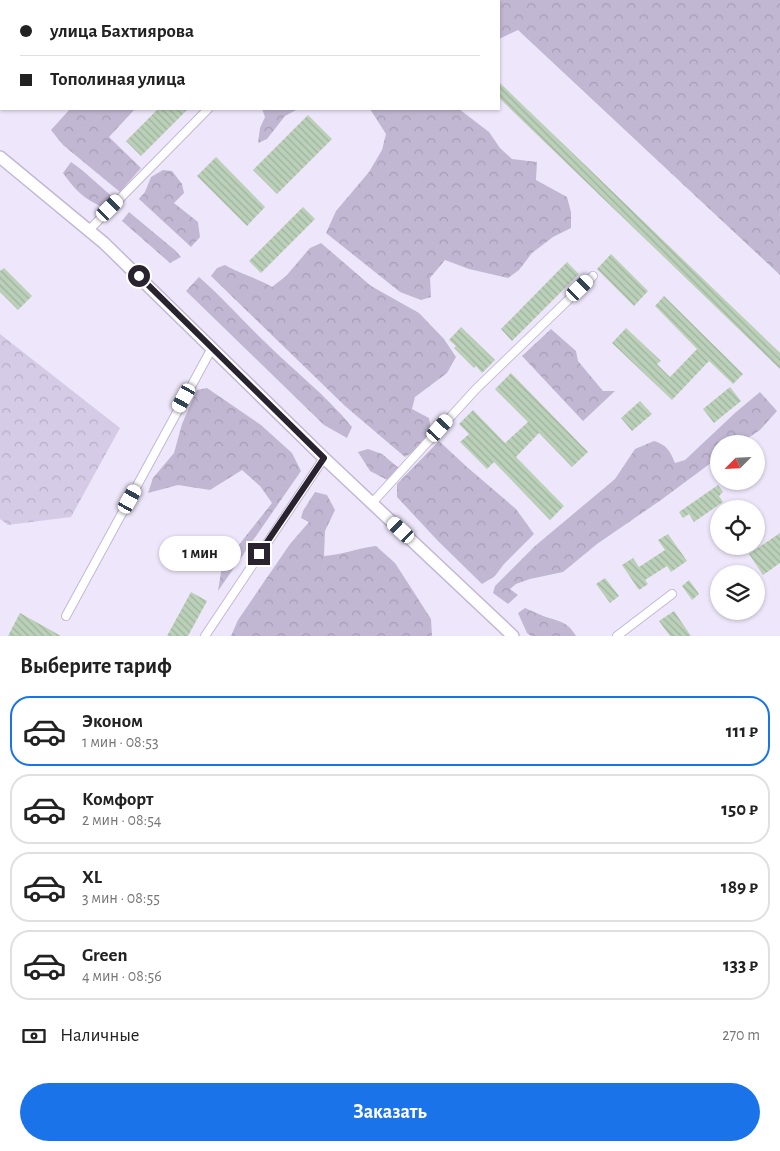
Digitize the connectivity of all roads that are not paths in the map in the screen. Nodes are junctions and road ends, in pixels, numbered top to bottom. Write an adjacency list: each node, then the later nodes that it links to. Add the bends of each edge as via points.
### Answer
1 (207, 110): 3 (street)
2 (0, 157): 3 (main road)
3 (88, 230): 5 (main road)
4 (593, 276): 7 (street, via 476,389)
5 (212, 348): 6 (main road); 9 (street)
6 (324, 458): 7 (main road); 10 (street)
7 (372, 503): 11 (main road)
8 (672, 594): 12 (street)
9 (66, 616)
10 (205, 636)
11 (514, 636)
12 (617, 636)

